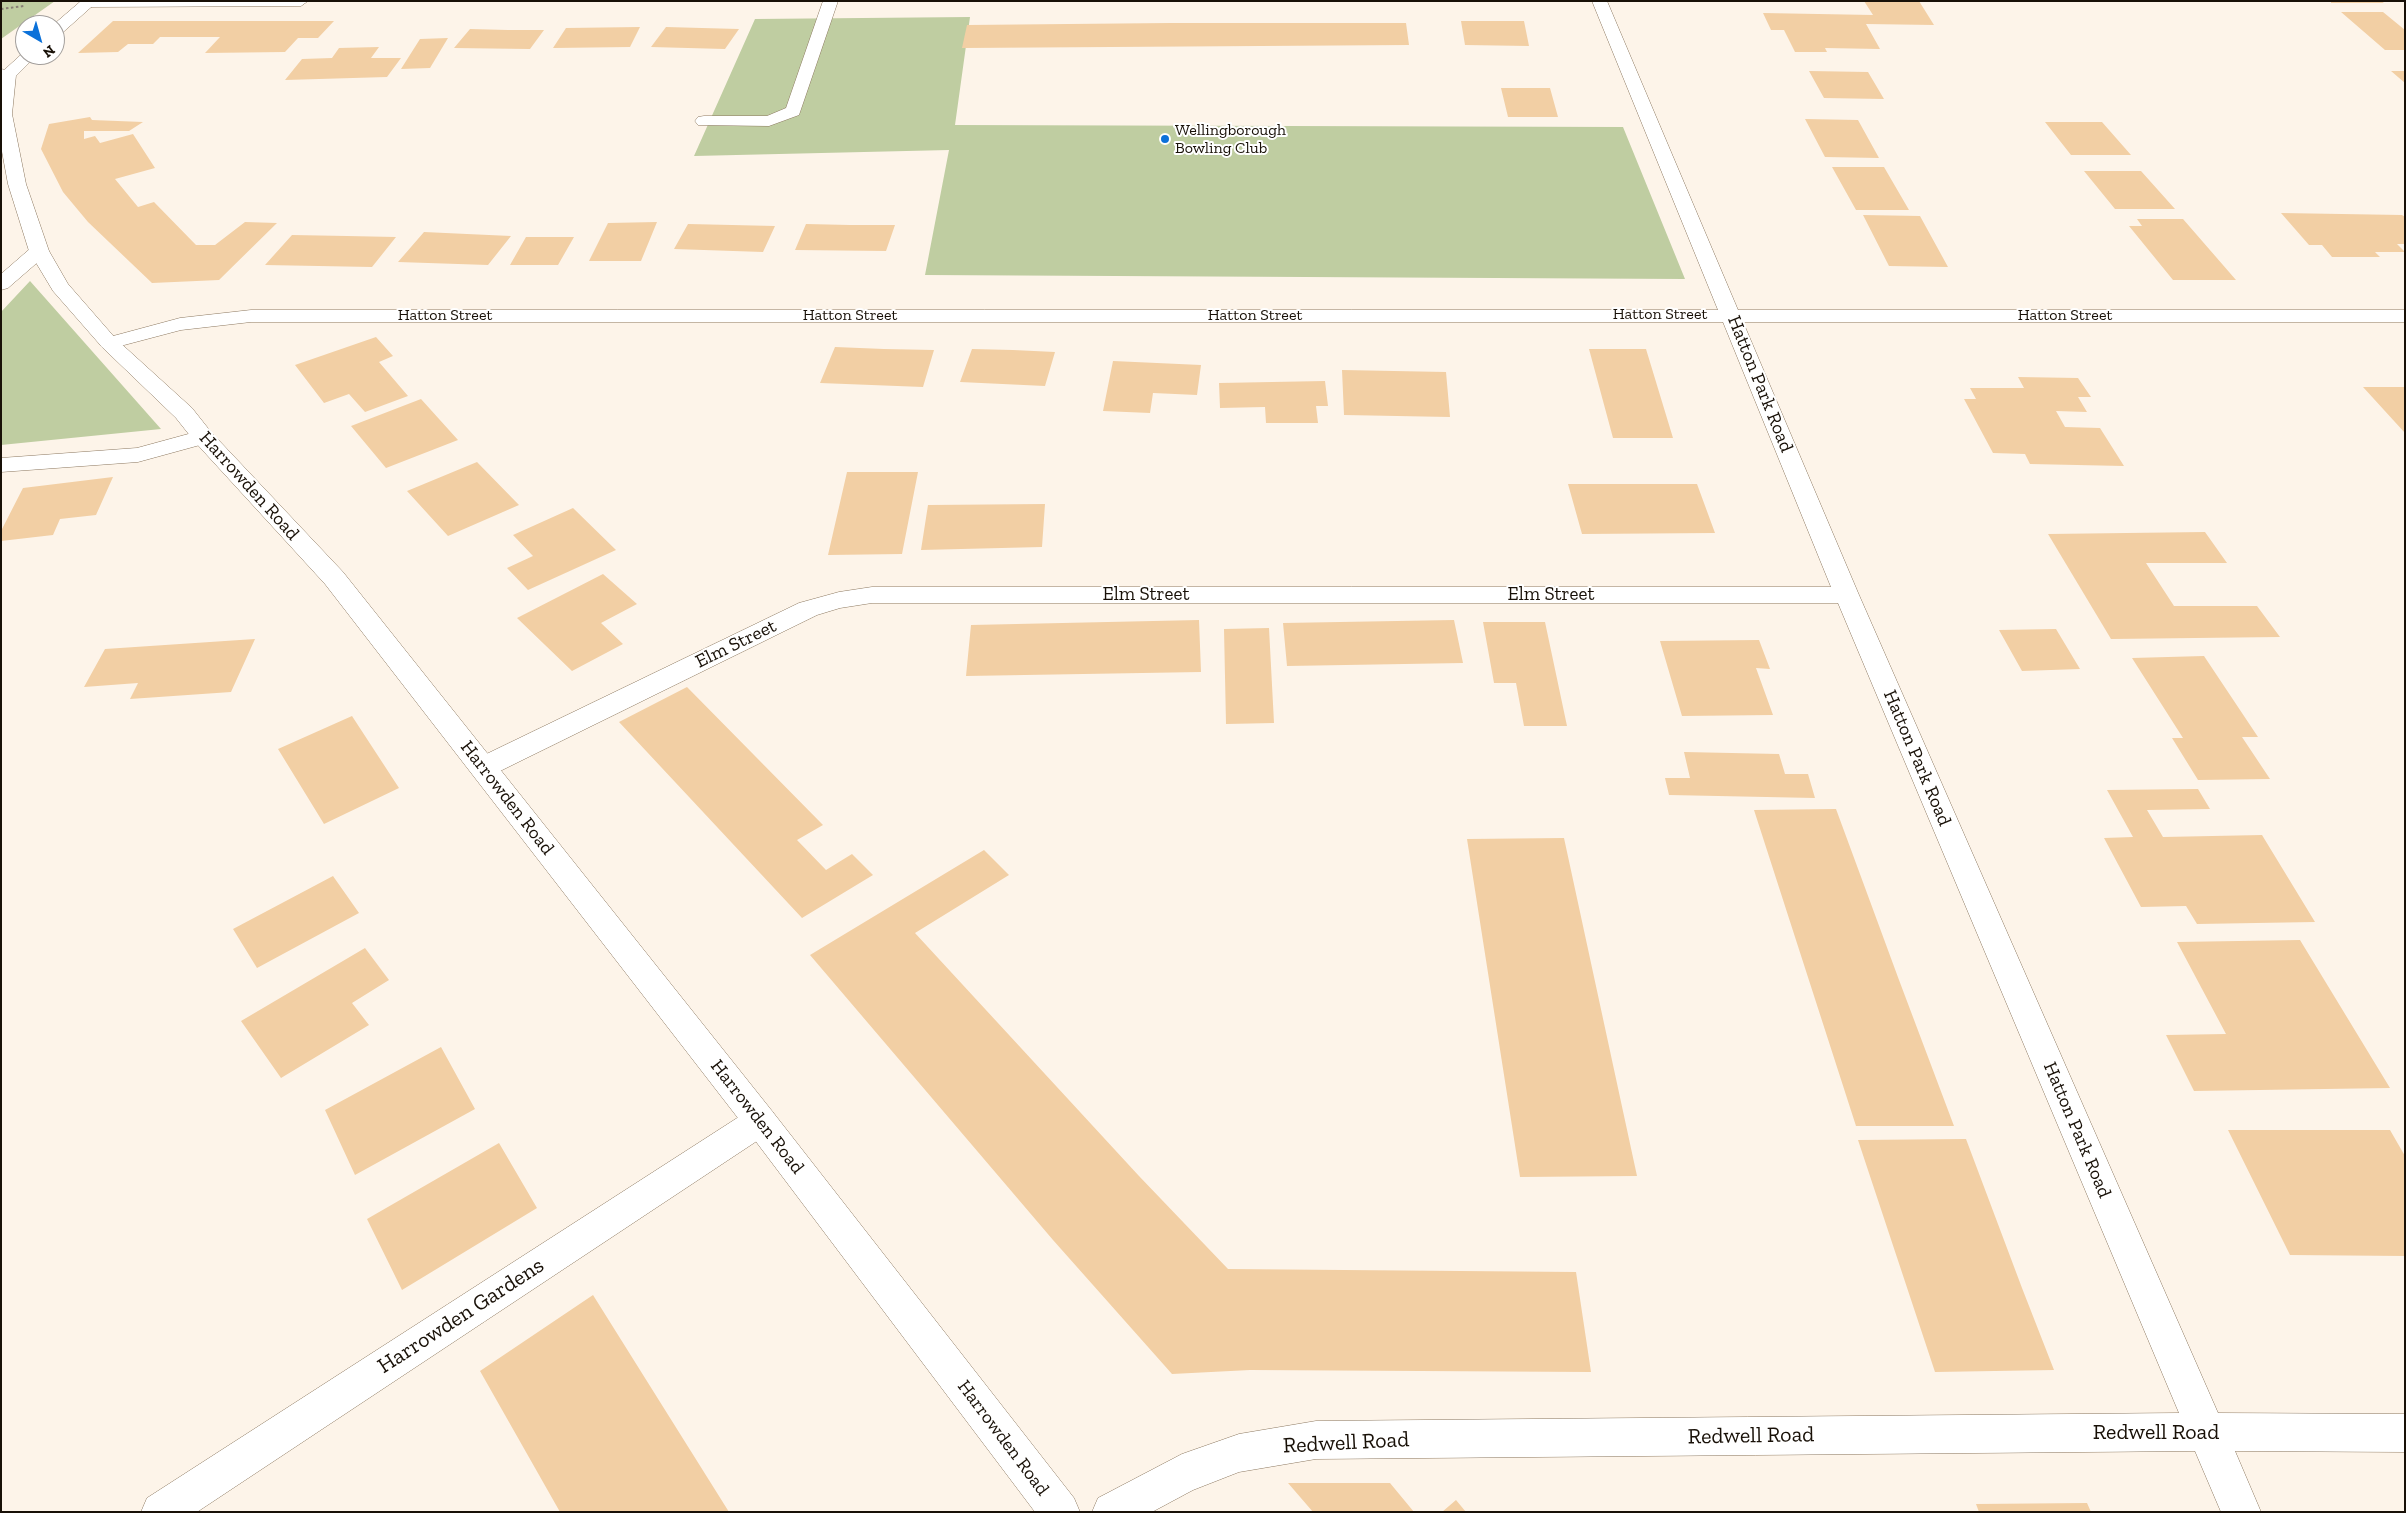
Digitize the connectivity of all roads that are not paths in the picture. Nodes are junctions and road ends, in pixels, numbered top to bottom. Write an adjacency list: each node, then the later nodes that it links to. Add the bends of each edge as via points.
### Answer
1 (301, 1): 4 (street)
2 (832, 1): 8 (street, via 793,111 769,121)
3 (1599, 1): 11 (street, Hatton Park Road)
4 (90, 2): 5 (street)
5 (65, 23)
6 (16, 65): 7 (street)
7 (5, 74): 9 (street, Harrowden Road, via 4,114 17,184)
8 (704, 121)
9 (39, 252): 10 (street); 13 (street, Harrowden Road, via 60,288)
10 (1, 284)
11 (1731, 314): 12 (street, Hatton Street); 13 (street, Hatton Street, via 251,316 180,324); 16 (street, Hatton Park Road)
12 (2405, 316)
13 (109, 343): 14 (street, Harrowden Road, via 184,413)
14 (203, 437): 15 (street, via 138,455); 17 (street, Harrowden Road, via 334,578)
15 (1, 465)
16 (1847, 595): 17 (street, Elm Street, via 872,595 808,609); 19 (street, Hatton Park Road)
17 (484, 767): 18 (street, Harrowden Road)
18 (760, 1121): 21 (street, Harrowden Gardens); 22 (street, Harrowden Road)
19 (2208, 1432): 20 (street, Redwell Road); 23 (street, Redwell Road, via 1316,1440 1239,1453 1182,1474); 24 (street, Hatton Park Road)
20 (2405, 1433)
21 (161, 1512)
22 (1060, 1512)
23 (1112, 1512)
24 (2241, 1512)

